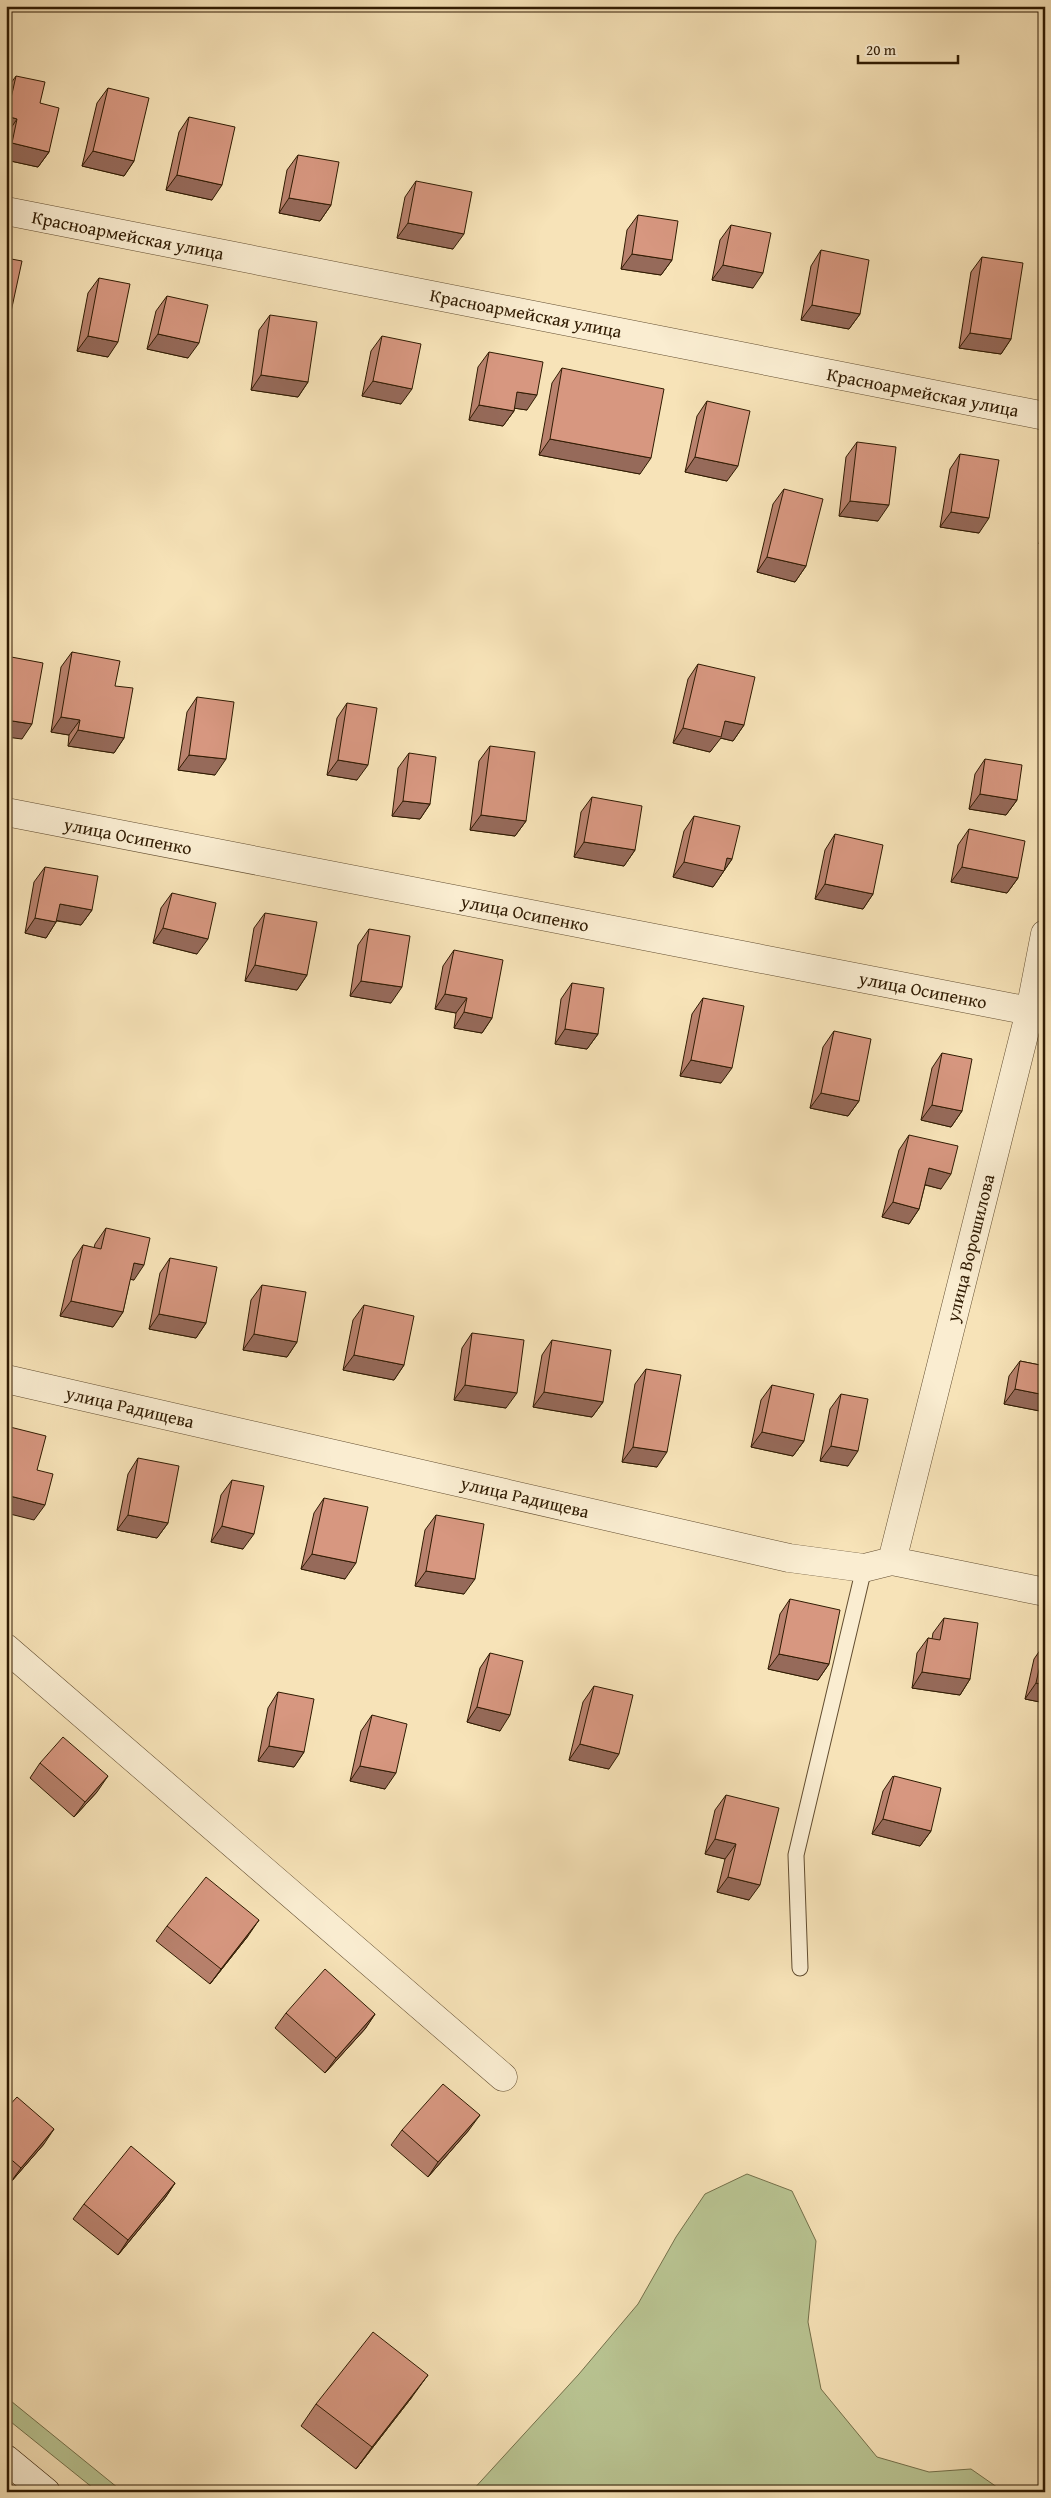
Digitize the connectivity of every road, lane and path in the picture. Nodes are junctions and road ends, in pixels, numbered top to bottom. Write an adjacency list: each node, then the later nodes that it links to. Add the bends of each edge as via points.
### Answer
1 (6, 211): 2 (street, Красноармейская улица)
2 (1045, 416)
3 (6, 812): 5 (street, улица Осипенко)
4 (1045, 934): 5 (street, улица Ворошилова)
5 (1037, 1012): 7 (street, улица Ворошилова)
6 (6, 1379): 8 (street, улица Радищева, via 789,1558)
7 (892, 1561): 8 (street, улица Радищева); 9 (street, улица Радищева)
8 (864, 1568): 11 (lane, via 796,1855)
9 (1045, 1592)
10 (6, 1648): 12 (street)
11 (800, 1968)
12 (503, 2077)
13 (6, 2459): 14 (street)
14 (46, 2492)

